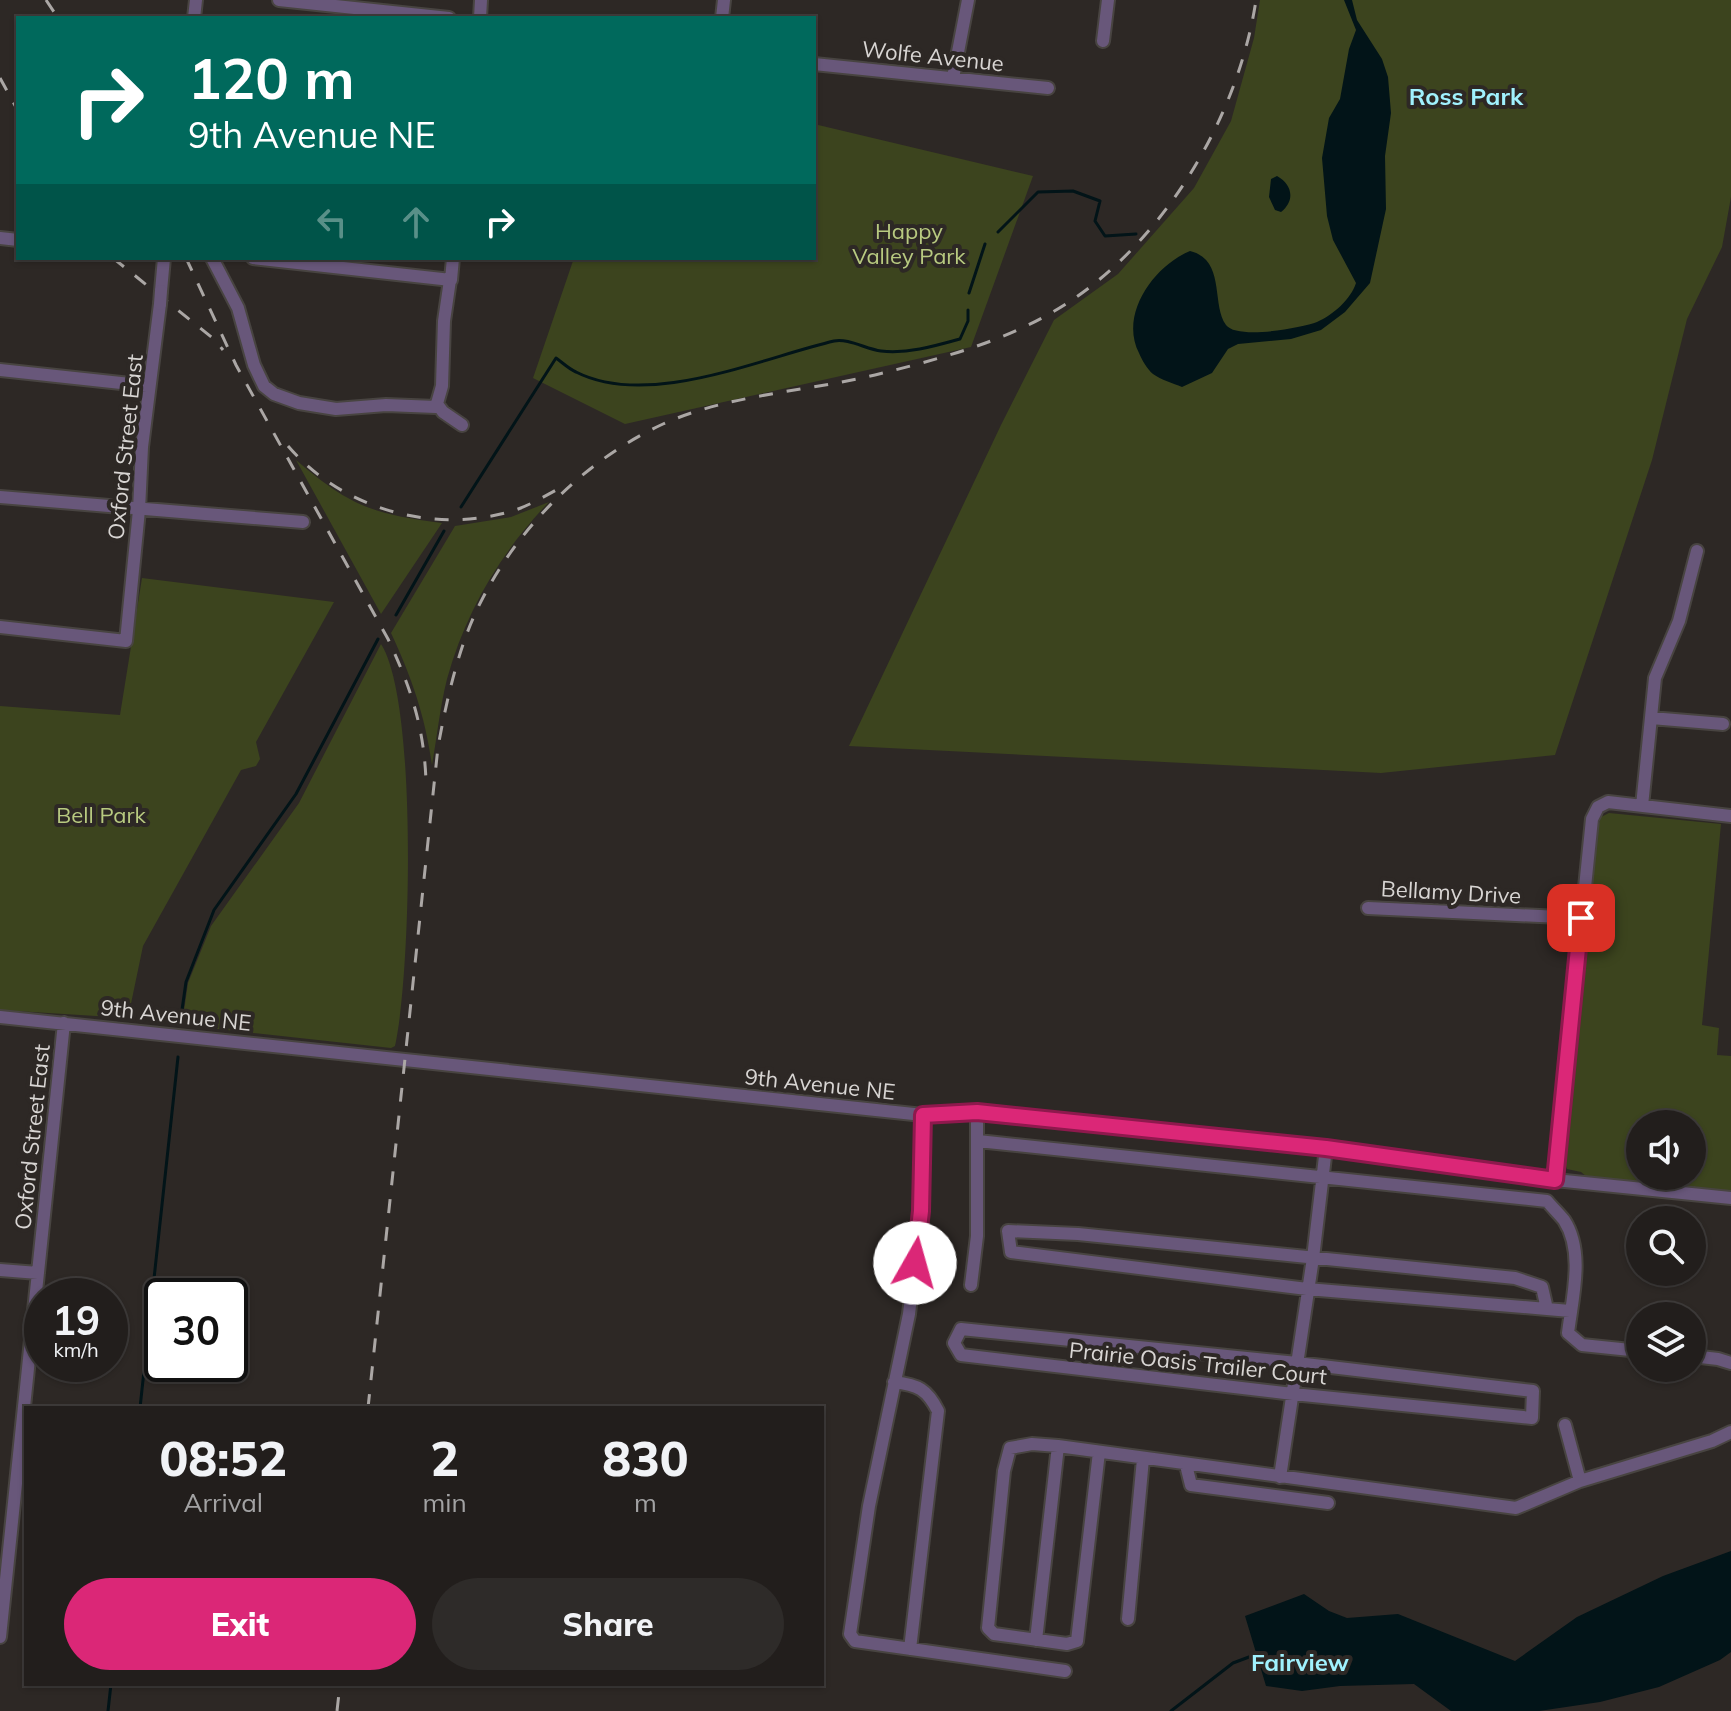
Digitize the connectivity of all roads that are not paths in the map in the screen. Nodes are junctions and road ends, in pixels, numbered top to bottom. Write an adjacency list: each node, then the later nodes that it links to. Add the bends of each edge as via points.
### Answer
1 (279, 0): 4 (street)
2 (968, 0): 7 (street)
3 (1108, 0): 5 (street)
4 (430, 16)
5 (1103, 41)
6 (816, 64): 7 (street, Wolfe Avenue)
7 (953, 78): 8 (street, Wolfe Avenue)
8 (1048, 88)
9 (164, 260): 15 (street, Oxford Street East)
10 (213, 260): 16 (street, via 238,308 254,365 274,394 336,409)
11 (271, 260): 13 (street)
12 (453, 260): 13 (street)
13 (450, 280): 16 (street)
14 (0, 370): 15 (street)
15 (149, 386): 19 (street, Oxford Street East)
16 (437, 404): 17 (street)
17 (462, 425)
18 (0, 497): 19 (street)
19 (139, 510): 20 (street); 22 (street, Oxford Street East, via 126,641)
20 (303, 522)
21 (1697, 551): 23 (street, via 1679,621 1658,668)
22 (0, 627)
23 (1651, 718): 24 (street); 25 (street)
24 (1723, 724)
25 (1642, 806): 26 (street); 28 (street, via 1608,802 1598,807 1592,819)
26 (1731, 816)
27 (1368, 908): 28 (street, Bellamy Drive)
28 (1581, 918): 36 (street)
29 (0, 1017): 30 (street, 9th Avenue NE)
30 (64, 1023): 32 (street, 9th Avenue NE); 42 (street, Oxford Street East)
31 (977, 1112): 32 (street, 9th Avenue NE); 33 (street); 34 (street, 9th Avenue NE)
32 (923, 1115): 53 (street, via 921,1211 909,1314)
33 (978, 1141): 35 (street); 43 (street)
34 (1326, 1148): 35 (street); 36 (street, 9th Avenue NE)
35 (1323, 1178): 39 (street); 46 (street, via 1547,1201 1571,1237 1575,1259)
36 (1555, 1180): 37 (street, 9th Avenue NE)
37 (1731, 1198)
38 (1073, 1234): 39 (street); 40 (street); 40 (street, via 1008,1231 1011,1252)
39 (1313, 1258): 44 (street); 45 (street, via 1515,1278 1542,1287)
40 (1071, 1259): 44 (street)
41 (0, 1270): 42 (street)
42 (38, 1273): 64 (street, Oxford Street East)
43 (971, 1285)
44 (1307, 1289): 45 (street); 50 (street)
45 (1547, 1309): 46 (street)
46 (1570, 1311): 48 (street, via 1568,1333 1582,1345)
47 (1062, 1340): 50 (street, Prairie Oasis Trailer Court); 52 (street); 52 (street, Prairie Oasis Trailer Court, via 961,1329 954,1343 961,1355)
48 (1626, 1350)
49 (1706, 1358): 51 (street)
50 (1297, 1363): 54 (street); 54 (street, Prairie Oasis Trailer Court, via 1533,1391 1532,1418)
51 (1731, 1363)
52 (1058, 1368): 54 (street, Prairie Oasis Trailer Court)
53 (894, 1382): 68 (street, via 918,1385 938,1411); 68 (street, via 850,1634 855,1641)
54 (1293, 1394): 61 (street)
55 (1565, 1425): 62 (street)
56 (1731, 1432): 62 (street)
57 (1058, 1446): 58 (street); 67 (street); 67 (street, via 1010,1448 1004,1471 988,1628 994,1634)
58 (1099, 1452): 59 (street); 67 (street, via 1077,1641)
59 (1143, 1459): 60 (street); 65 (street)
60 (1186, 1465): 61 (street); 63 (street, via 1191,1485)
61 (1280, 1477): 62 (street, via 1516,1508)
62 (1580, 1481)
63 (1328, 1503)
64 (5, 1535): 66 (street, Oxford Street East)
65 (1128, 1619)
66 (0, 1637)
67 (1036, 1640)
68 (910, 1649): 69 (street)
69 (1065, 1671)

